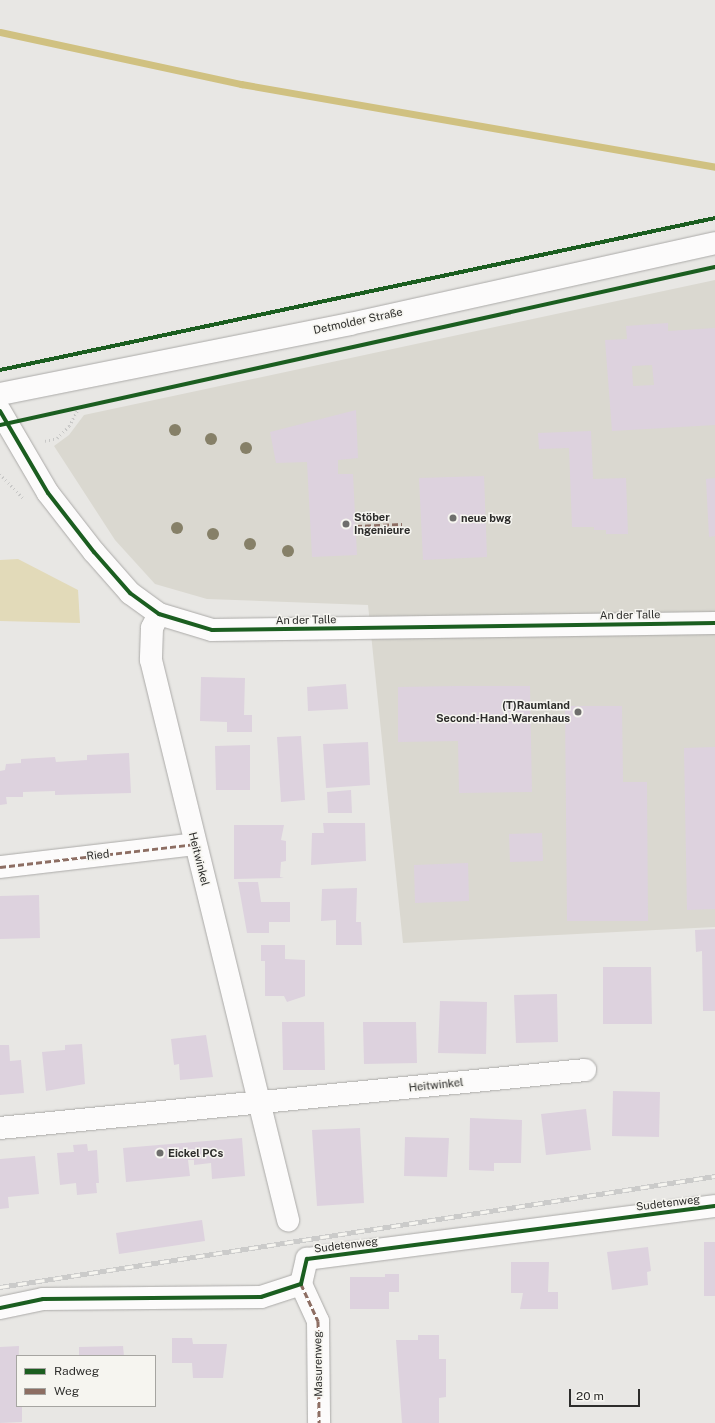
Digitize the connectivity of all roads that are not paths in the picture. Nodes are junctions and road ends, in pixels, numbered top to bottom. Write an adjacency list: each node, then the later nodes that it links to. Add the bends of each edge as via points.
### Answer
1 (715, 243): 2 (street, Detmolder Straße, via 350,324)
2 (0, 394)
3 (0, 411): 4 (street, An der Talle, via 21,448 94,552 130,593)
4 (159, 614): 5 (street, An der Talle, via 212,630); 6 (street, Heitwinkel, via 152,628 151,660)
5 (715, 623)
6 (195, 844): 7 (street, Ried); 9 (street, Heitwinkel)
7 (0, 867)
8 (585, 1070): 9 (street, Heitwinkel)
9 (262, 1103): 10 (street, Heitwinkel); 12 (street, Heitwinkel)
10 (0, 1128)
11 (715, 1206): 13 (street, Sudetenweg, via 307,1259)
12 (288, 1220)
13 (301, 1284): 14 (street, via 261,1298 43,1299); 15 (street, Masurenweg, via 318,1321)
14 (0, 1308)
15 (319, 1423)

